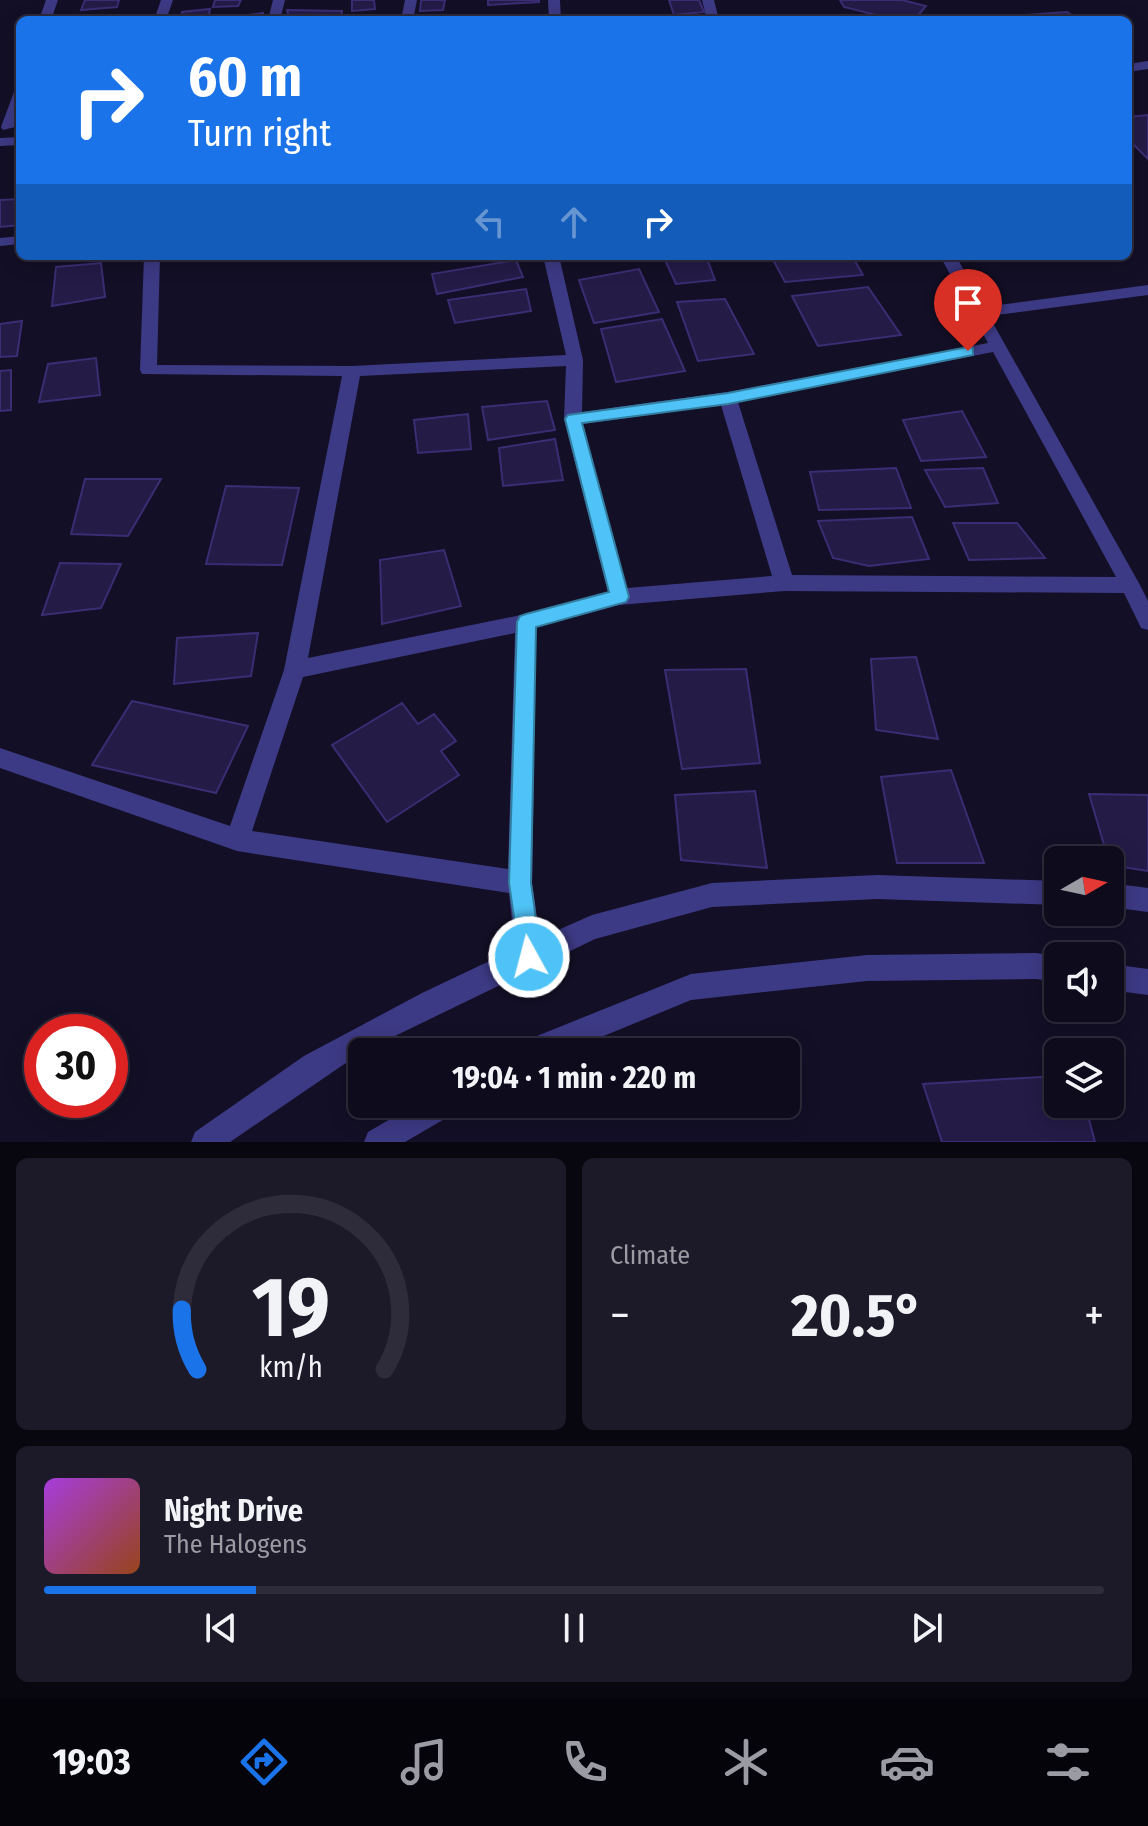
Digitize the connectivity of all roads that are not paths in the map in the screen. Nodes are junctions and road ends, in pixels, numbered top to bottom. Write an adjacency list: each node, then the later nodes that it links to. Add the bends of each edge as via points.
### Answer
1 (16, 105): 2 (street)
2 (9, 127)
3 (152, 260): 10 (street, via 148,370)
4 (552, 260): 9 (street)
5 (950, 260): 7 (street)
6 (1148, 290): 7 (street)
7 (978, 313): 8 (street)
8 (998, 346): 11 (street); 14 (street)
9 (575, 360): 10 (street); 12 (street)
10 (352, 371): 18 (street)
11 (728, 398): 12 (street); 13 (street)
12 (573, 419): 15 (street)
13 (784, 583): 14 (street); 15 (street)
14 (1130, 585): 17 (street)
15 (619, 597): 16 (street)
16 (526, 622): 18 (street); 21 (street)
17 (1148, 622)
18 (295, 670): 20 (street)
19 (0, 758): 20 (street)
20 (237, 840): 21 (street)
21 (520, 883): 25 (street)
22 (1044, 893): 25 (street, via 877,887 712,895 592,927)
23 (1124, 897): 24 (street)
24 (1148, 900)
25 (529, 957): 31 (street, via 431,1002 314,1066)
26 (1044, 967): 29 (street, via 867,968 691,987)
27 (1124, 979): 28 (street)
28 (1148, 982)
29 (566, 1038)
30 (419, 1118): 32 (street)
31 (205, 1142)
32 (378, 1142)

